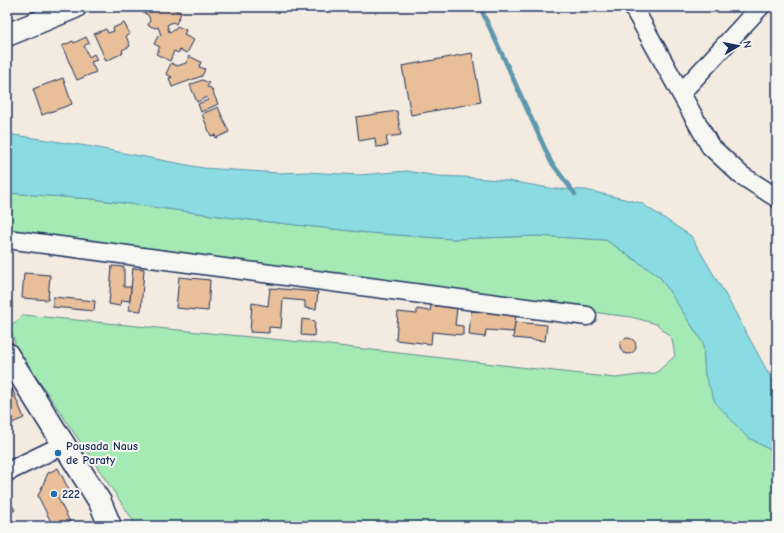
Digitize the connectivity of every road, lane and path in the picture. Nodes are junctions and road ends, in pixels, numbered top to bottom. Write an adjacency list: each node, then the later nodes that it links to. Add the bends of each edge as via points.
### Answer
1 (75, 7): 4 (street)
2 (633, 7): 5 (street)
3 (760, 7): 5 (street)
4 (7, 35)
5 (681, 93): 6 (street, via 710,146 741,175)
6 (777, 198)
7 (7, 239): 8 (street)
8 (587, 316)
9 (7, 354): 10 (street)
10 (64, 444): 11 (street); 12 (street, via 100,502)
11 (7, 472)
12 (110, 526)

